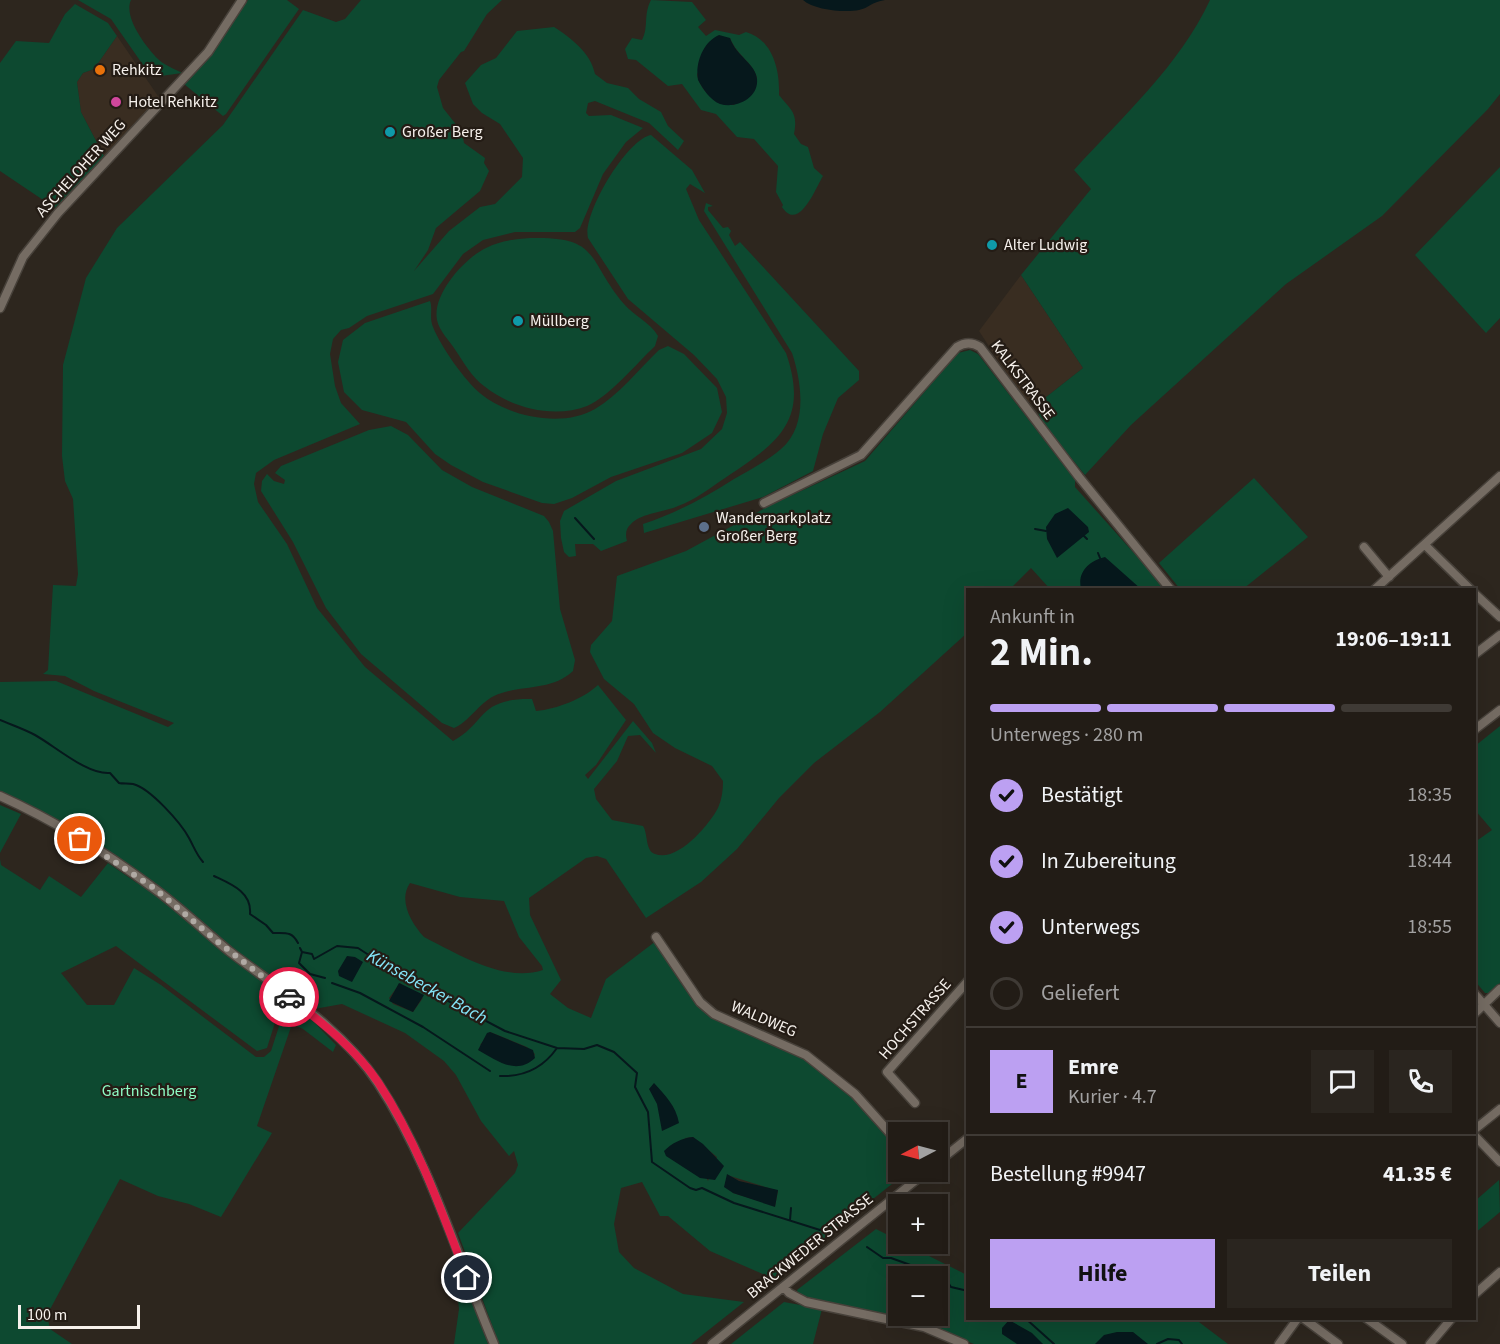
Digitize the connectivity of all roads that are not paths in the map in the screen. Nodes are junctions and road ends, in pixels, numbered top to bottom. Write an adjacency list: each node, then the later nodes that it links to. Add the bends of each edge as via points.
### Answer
1 (242, 0): 2 (street, ASCHELOHER WEG, via 208,52 58,213 23,257)
2 (0, 308)
3 (1500, 476): 5 (street)
4 (764, 503): 8 (street, KALKSTRASSE, via 861,455 957,347 974,344)
5 (1425, 545): 7 (street); 10 (street)
6 (1364, 547): 7 (street)
7 (1389, 577): 9 (street)
8 (1169, 588)
9 (1376, 588)
10 (1470, 588)
11 (1476, 594): 12 (street)
12 (1500, 617)
13 (1500, 634): 14 (street)
14 (1476, 653)
15 (1500, 710): 16 (street)
16 (1476, 728)
17 (0, 796): 41 (street, via 98,849 154,888 312,1014 357,1056 377,1081 406,1131)
18 (656, 937): 28 (street, WALDWEG, via 700,1002 714,1014 806,1055 855,1094)
19 (966, 983): 25 (street, HOCHSTRASSE, via 887,1072)
20 (1500, 989): 22 (street)
21 (1476, 995): 22 (street)
22 (1485, 1005): 23 (street); 24 (street)
23 (1476, 1012)
24 (1500, 1023)
25 (915, 1103)
26 (1500, 1109): 27 (street)
27 (1476, 1128)
28 (888, 1131)
29 (1476, 1138): 32 (street)
30 (966, 1140): 31 (street)
31 (948, 1154)
32 (1500, 1162)
33 (913, 1182): 35 (street, BRACKWEDER STRASSE)
34 (1500, 1272): 36 (street)
35 (784, 1287): 42 (street, BRACKWEDER STRASSE); 43 (street, via 806,1302 924,1327)
36 (1476, 1293)
37 (1298, 1320): 44 (street)
38 (1303, 1320): 45 (street)
39 (1369, 1320): 46 (street)
40 (1450, 1320): 47 (street)
41 (494, 1344)
42 (712, 1344)
43 (964, 1344)
44 (1279, 1344)
45 (1338, 1344)
46 (1402, 1344)
47 (1430, 1344)

